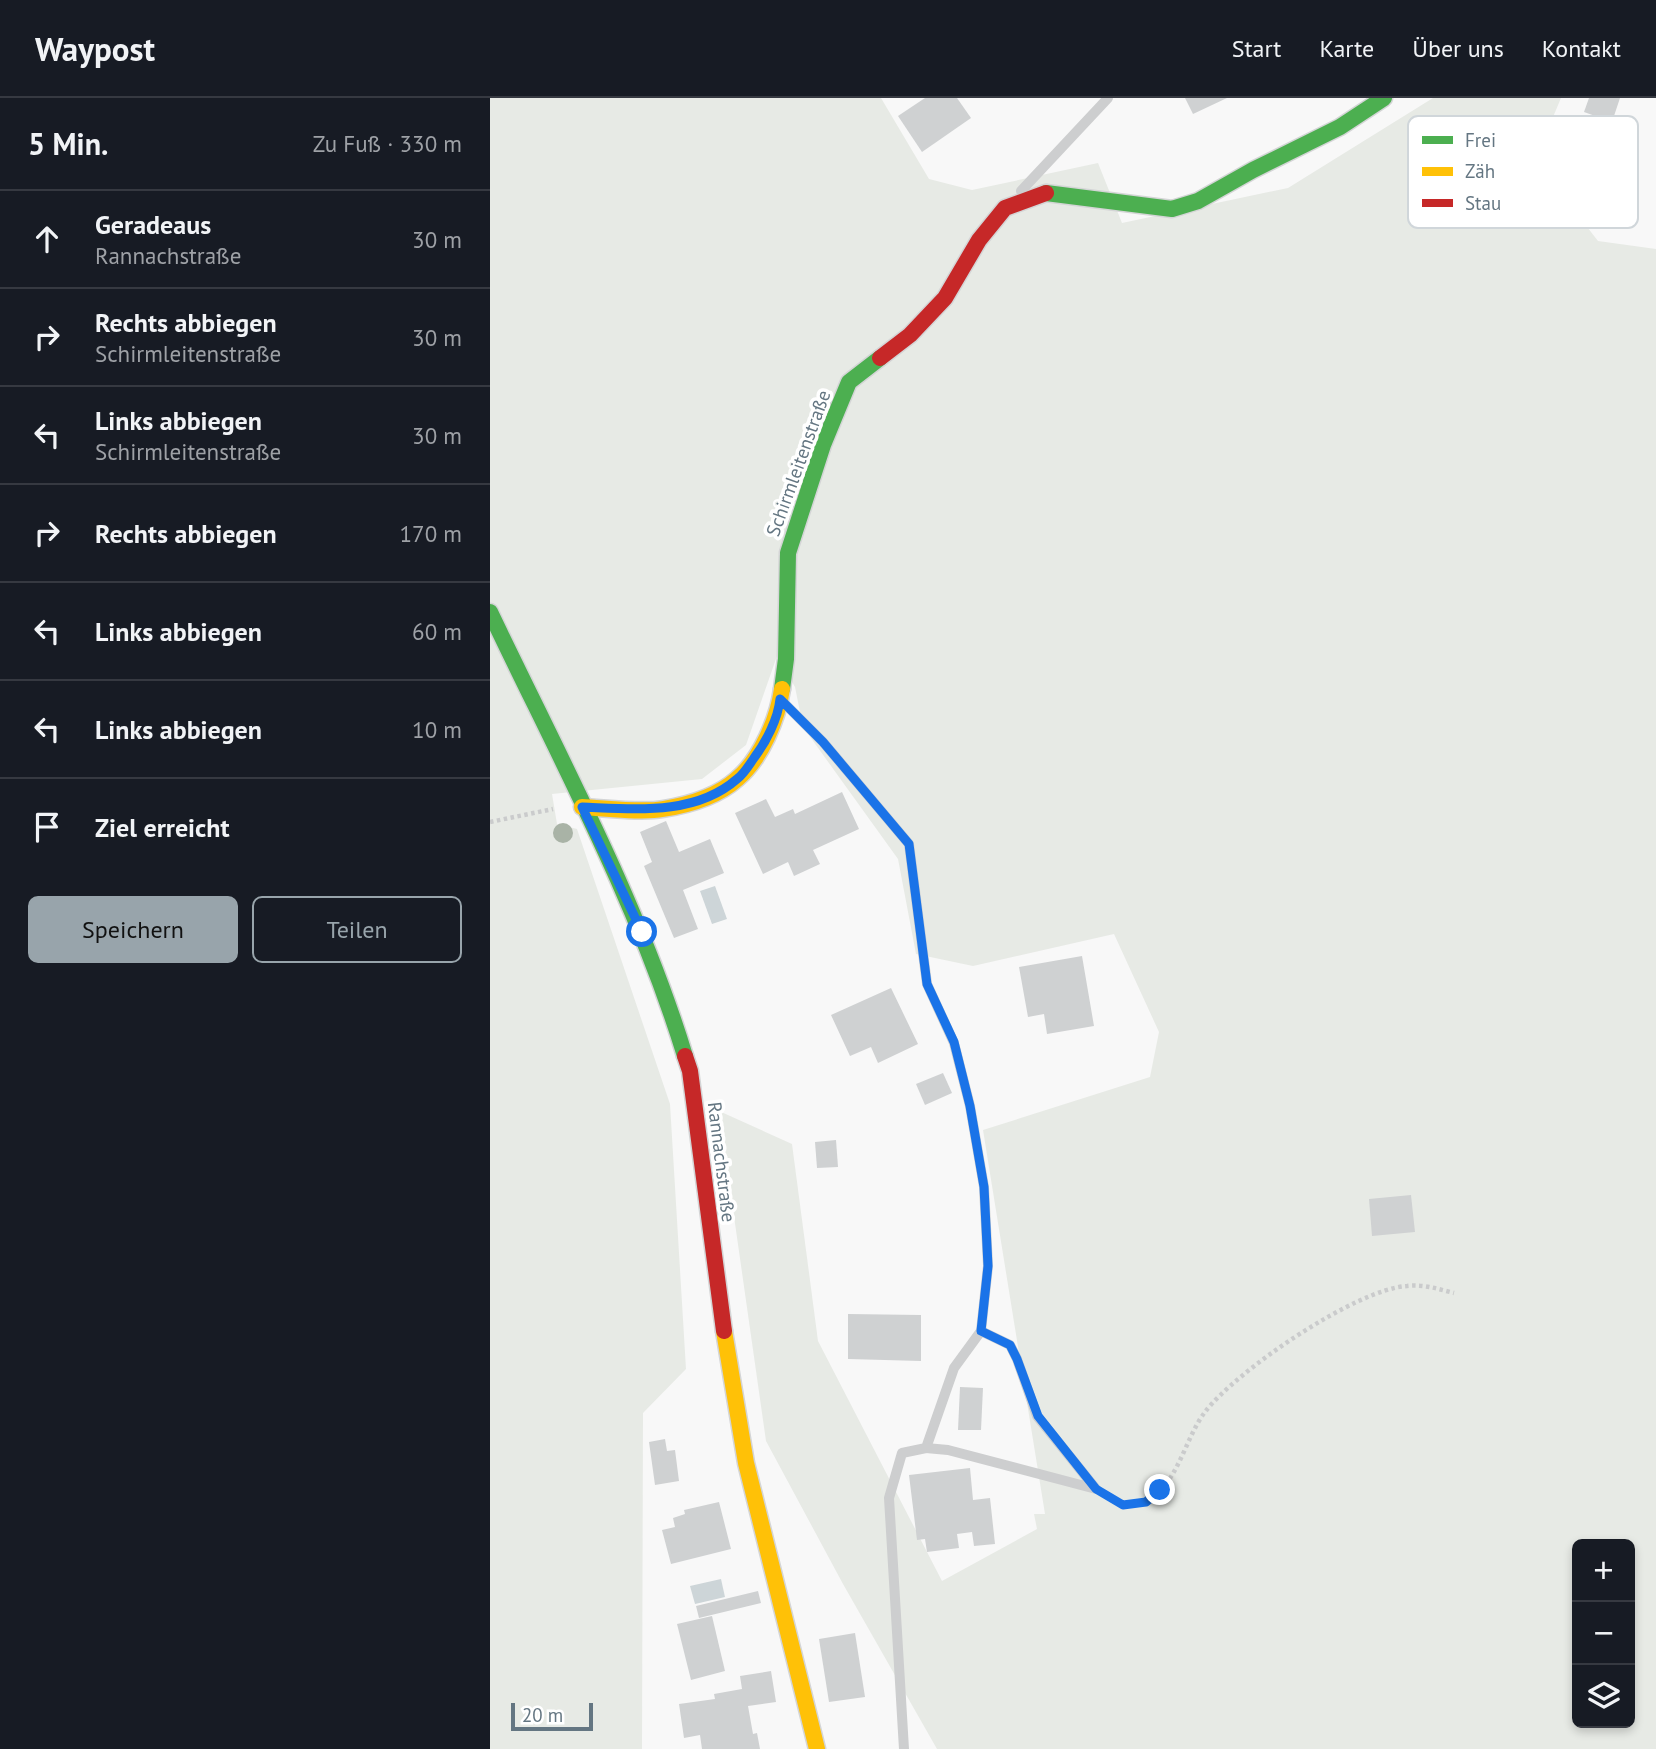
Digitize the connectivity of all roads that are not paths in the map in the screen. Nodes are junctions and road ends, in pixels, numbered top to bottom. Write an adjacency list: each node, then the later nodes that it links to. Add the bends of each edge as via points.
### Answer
1 (1108, 98): 3 (lane)
2 (1384, 98): 3 (street, via 1340,127 1198,201 1172,209 1046,193)
3 (1005, 208): 5 (street, Schirmleitenstraße, via 979,240 944,298 910,335 849,382 788,553 786,659)
4 (490, 612): 6 (street, Rannachstraße)
5 (780, 699): 6 (street, Schirmleitenstraße, via 761,749 738,779 706,798 661,810); 7 (lane, via 823,742 909,844 927,984 954,1042 984,1187 988,1266)
6 (582, 807): 9 (street, Rannachstraße, via 642,932 690,1071 724,1343 743,1450)
7 (981, 1331): 8 (lane, via 954,1368); 8 (lane, via 1010,1345 1038,1416 1096,1489)
8 (926, 1448): 10 (lane, via 902,1453 889,1498)
9 (817, 1749)
10 (904, 1749)

